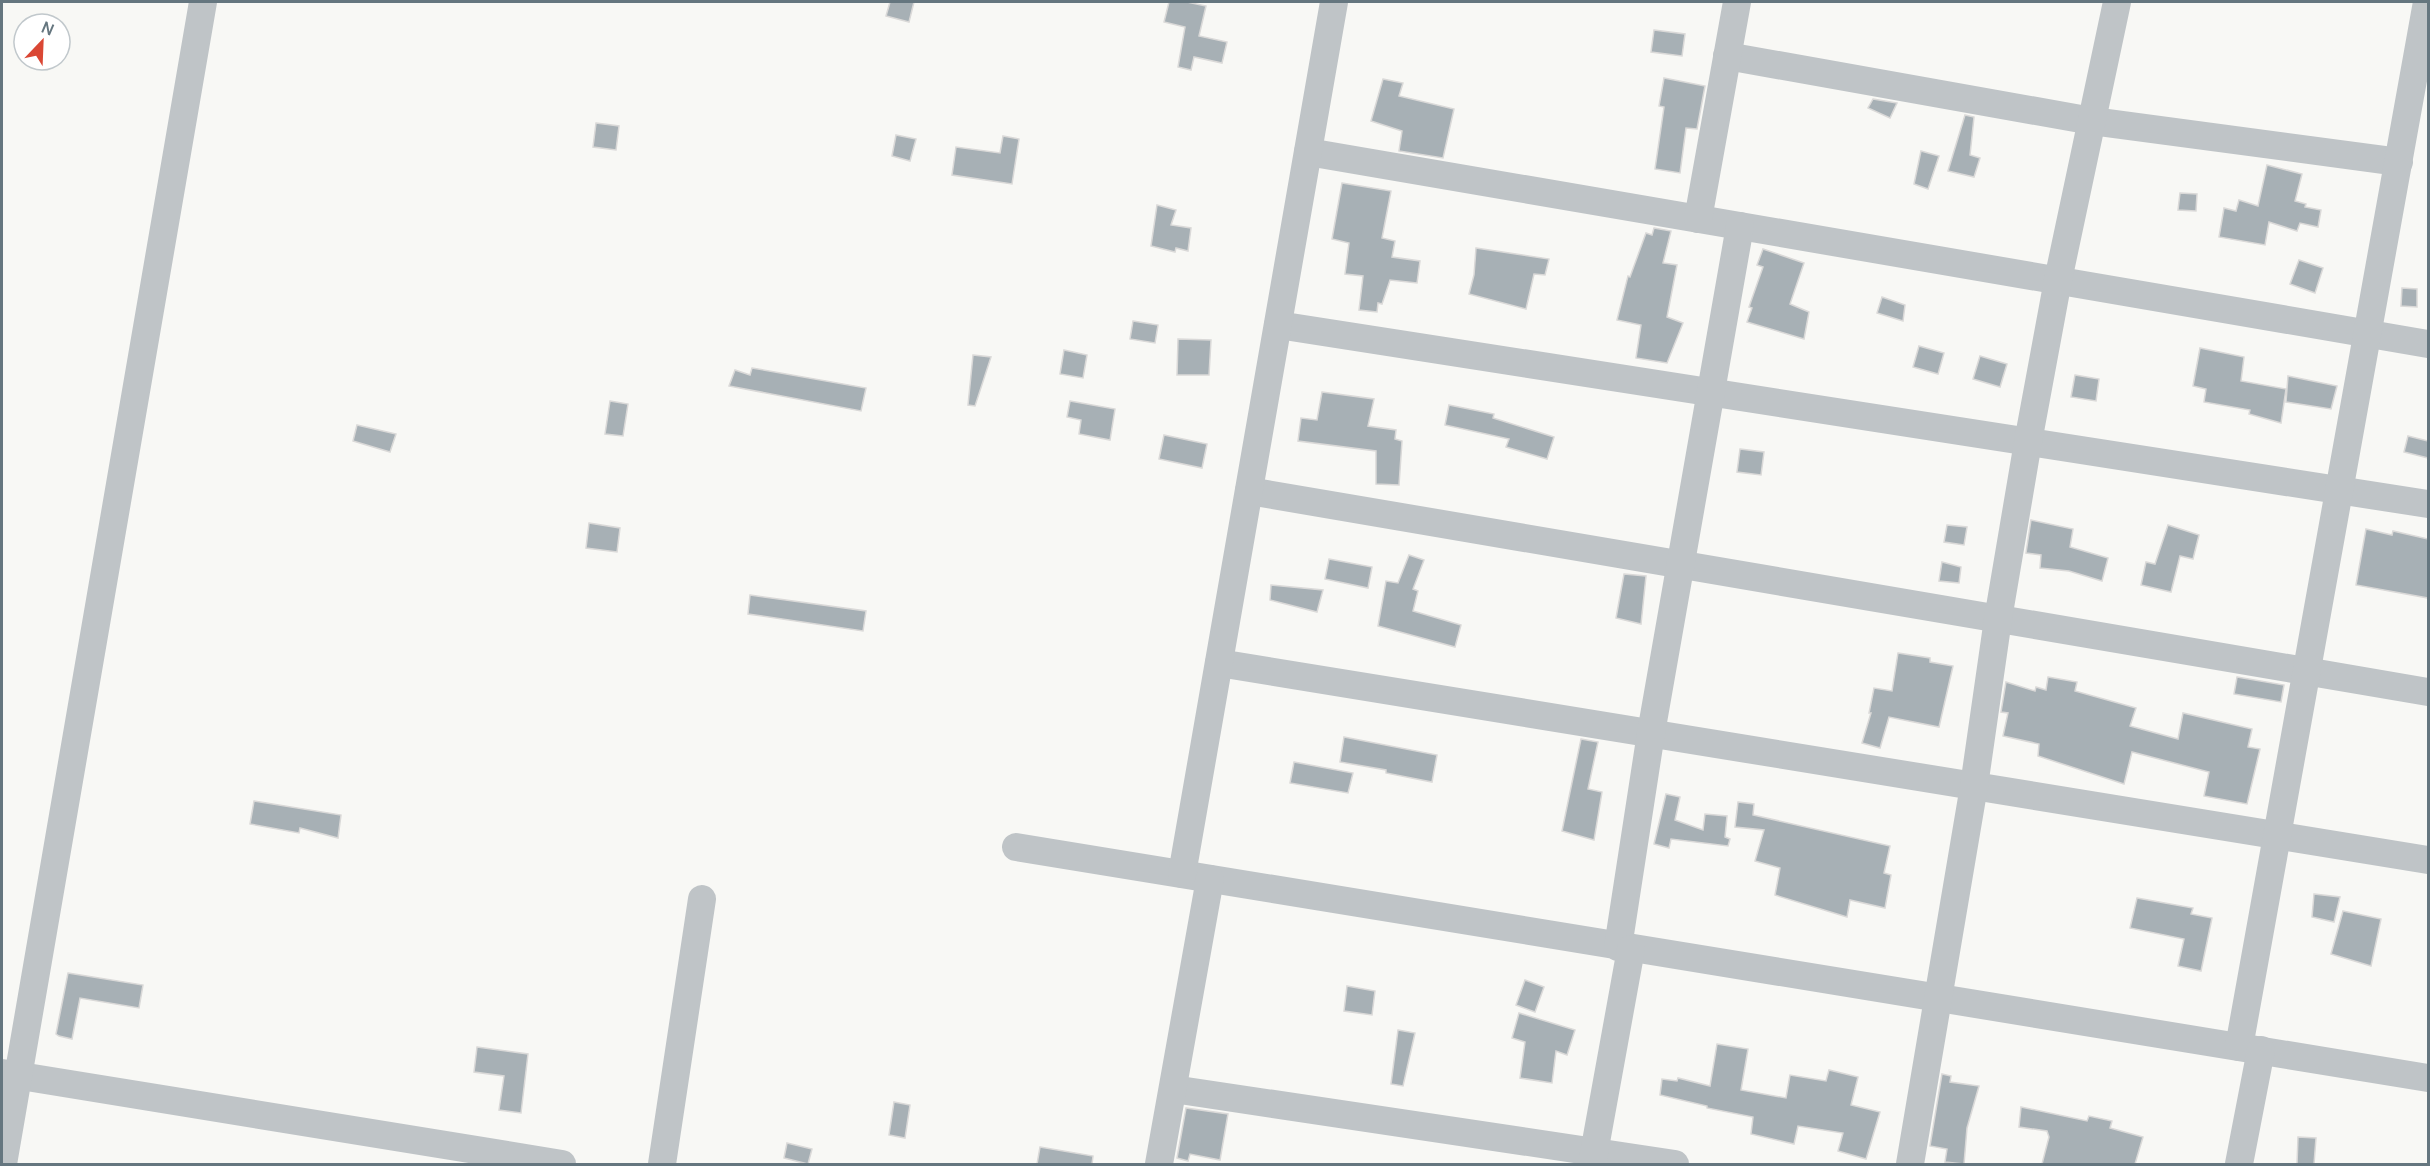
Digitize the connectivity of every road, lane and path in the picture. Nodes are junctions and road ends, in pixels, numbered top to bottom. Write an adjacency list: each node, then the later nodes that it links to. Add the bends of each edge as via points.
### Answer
1 (203, 2): 38 (street)
2 (1334, 2): 9 (street)
3 (1737, 2): 6 (street)
4 (2117, 2): 8 (street)
5 (2427, 2): 7 (street)
6 (1727, 56): 8 (street); 11 (street)
7 (2418, 110): 10 (street)
8 (2092, 121): 10 (street); 13 (street)
9 (1308, 152): 11 (street); 14 (street)
10 (2398, 162): 15 (street)
11 (1698, 219): 12 (street)
12 (1740, 226): 13 (street); 17 (street)
13 (2058, 280): 15 (street); 18 (street)
14 (1278, 325): 17 (street); 20 (street)
15 (2367, 333): 16 (street); 19 (street)
16 (2428, 344)
17 (1710, 392): 18 (street); 22 (street)
18 (2028, 442): 19 (street); 23 (street)
19 (2339, 490): 21 (street); 25 (street)
20 (1249, 491): 22 (street); 24 (street)
21 (2428, 504)
22 (1681, 564): 23 (street); 27 (street)
23 (1998, 619): 25 (street); 28 (street)
24 (1219, 663): 27 (street); 32 (street)
25 (2306, 671): 26 (street); 29 (street)
26 (2428, 692)
27 (1651, 733): 28 (street); 35 (street)
28 (1974, 786): 29 (street); 36 (street)
29 (2277, 835): 31 (street); 37 (street)
30 (1016, 848): 32 (street)
31 (2428, 860)
32 (1182, 874): 33 (street)
33 (1210, 879): 35 (street); 40 (street)
34 (702, 899): 44 (street)
35 (1624, 948): 36 (street); 41 (street)
36 (1937, 998): 37 (street); 47 (street)
37 (2250, 1048): 39 (street); 48 (street)
38 (10, 1074): 42 (street); 43 (street)
39 (2428, 1078)
40 (1173, 1089): 41 (street); 45 (street)
41 (1593, 1158): 46 (street)
42 (3, 1164)
43 (562, 1164)
44 (662, 1164)
45 (1160, 1164)
46 (1675, 1164)
47 (1910, 1164)
48 (2239, 1164)

